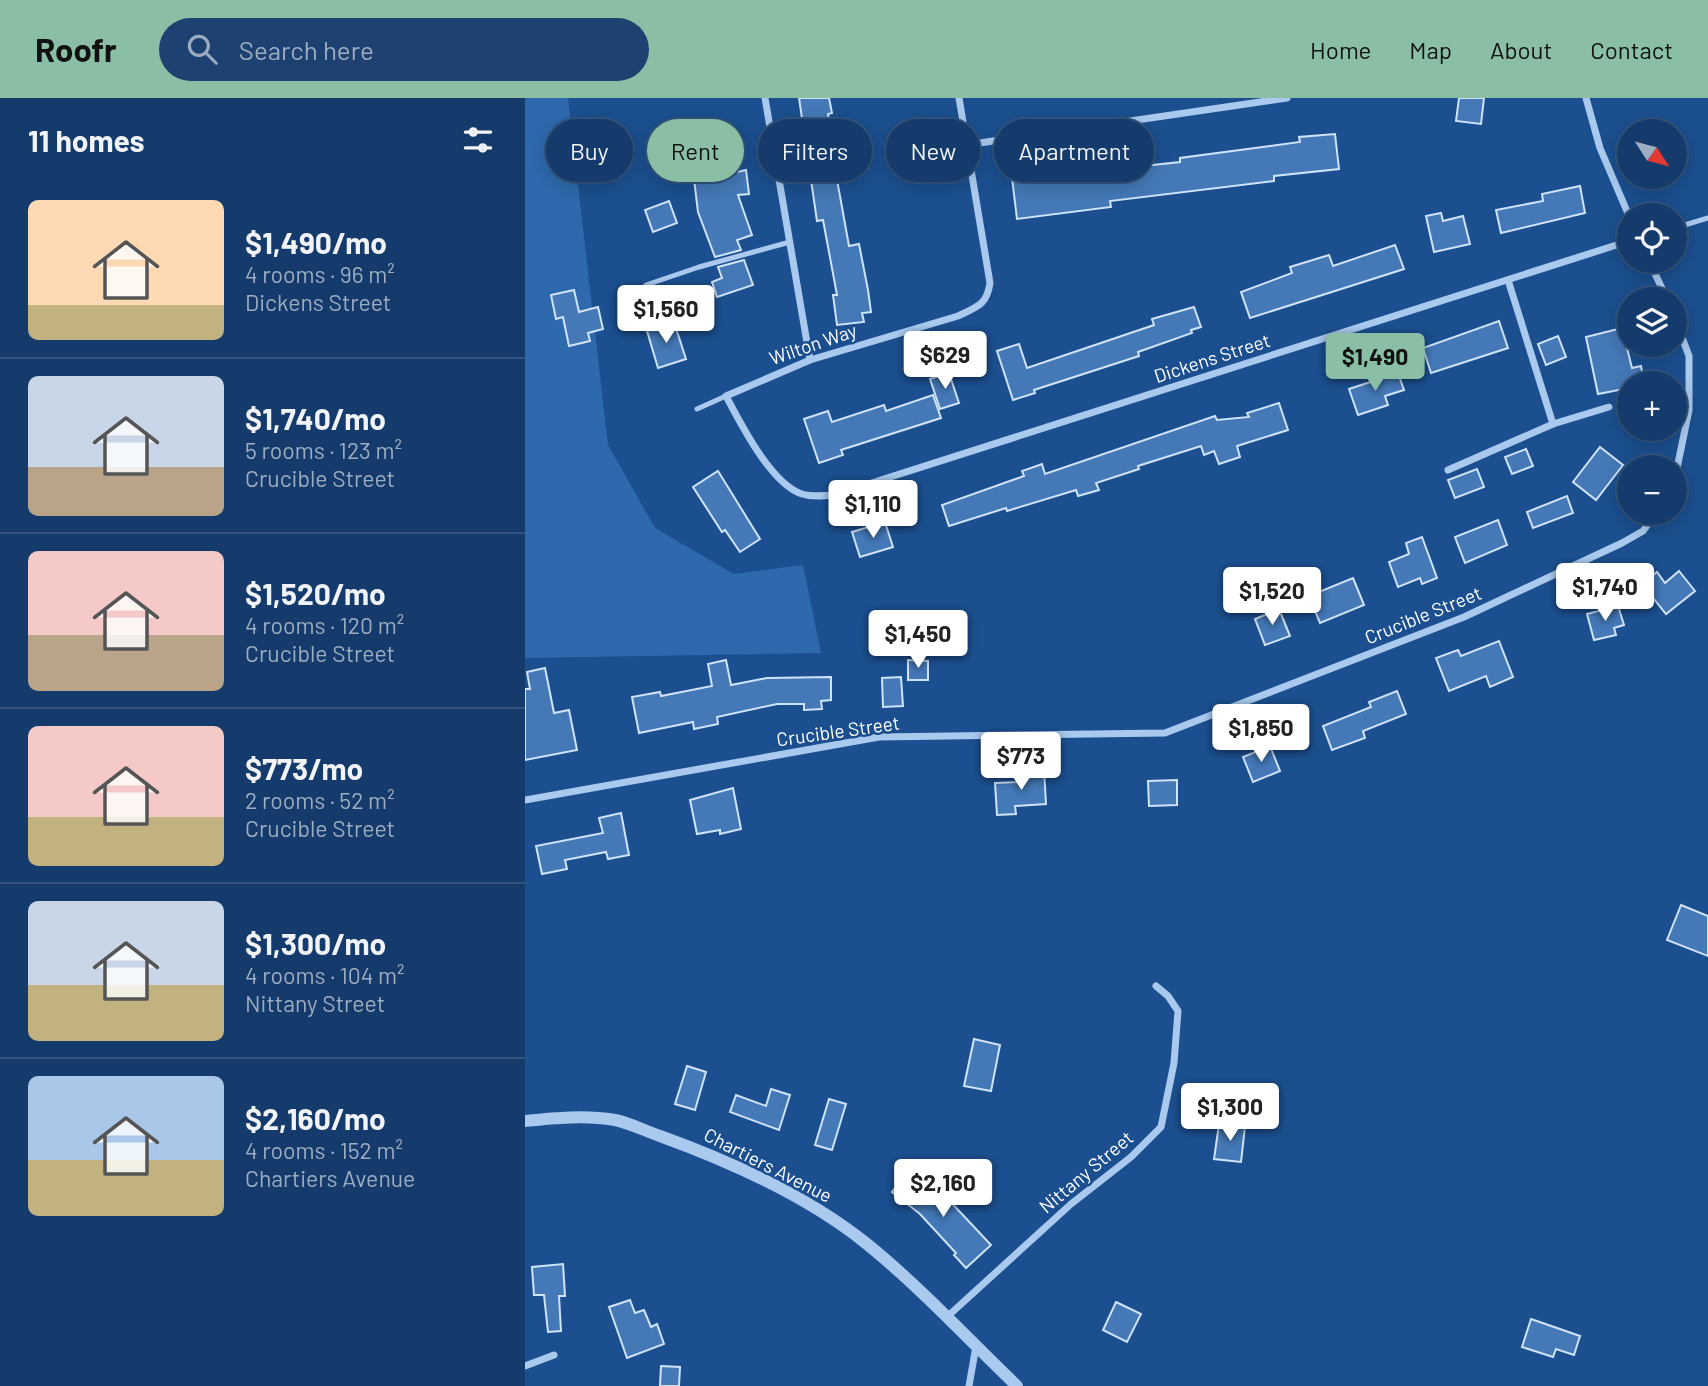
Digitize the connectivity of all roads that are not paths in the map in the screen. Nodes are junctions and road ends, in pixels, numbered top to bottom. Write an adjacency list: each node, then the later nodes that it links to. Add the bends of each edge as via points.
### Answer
1 (765, 98): 11 (street)
2 (958, 98): 5 (street)
3 (1287, 98): 6 (street)
4 (1586, 98): 8 (street, via 1600,148)
5 (962, 119)
6 (980, 143)
7 (972, 182): 16 (street, Wilton Way, via 989,282 988,296 978,307)
8 (1623, 203)
9 (1708, 218): 10 (lane)
10 (1687, 224)
11 (790, 242): 14 (lane); 16 (street)
12 (1617, 245): 13 (street, Dickens Street)
13 (1508, 280): 17 (street, Dickens Street, via 834,495 794,491 751,443); 20 (street)
14 (646, 285)
15 (1687, 351): 21 (street, via 1689,410)
16 (810, 360): 17 (street, Wilton Way)
17 (726, 396): 19 (lane)
18 (1609, 407): 20 (street)
19 (697, 409)
20 (1553, 424): 22 (street)
21 (1680, 455)
22 (1448, 470)
23 (1647, 525): 24 (street, Crucible Street, via 1622,542 1464,617 1165,733 879,737)
24 (525, 800)
25 (1156, 986): 27 (street, Nittany Street, via 1178,1011 1174,1063 1161,1127)
26 (525, 1121): 27 (street, Chartiers Avenue, via 579,1117 616,1121 741,1169 797,1198 864,1242)
27 (948, 1316): 28 (street, Chartiers Avenue)
28 (976, 1346): 31 (street); 32 (street, Chartiers Avenue)
29 (554, 1355): 30 (street)
30 (525, 1366)
31 (969, 1386)
32 (1017, 1386)

